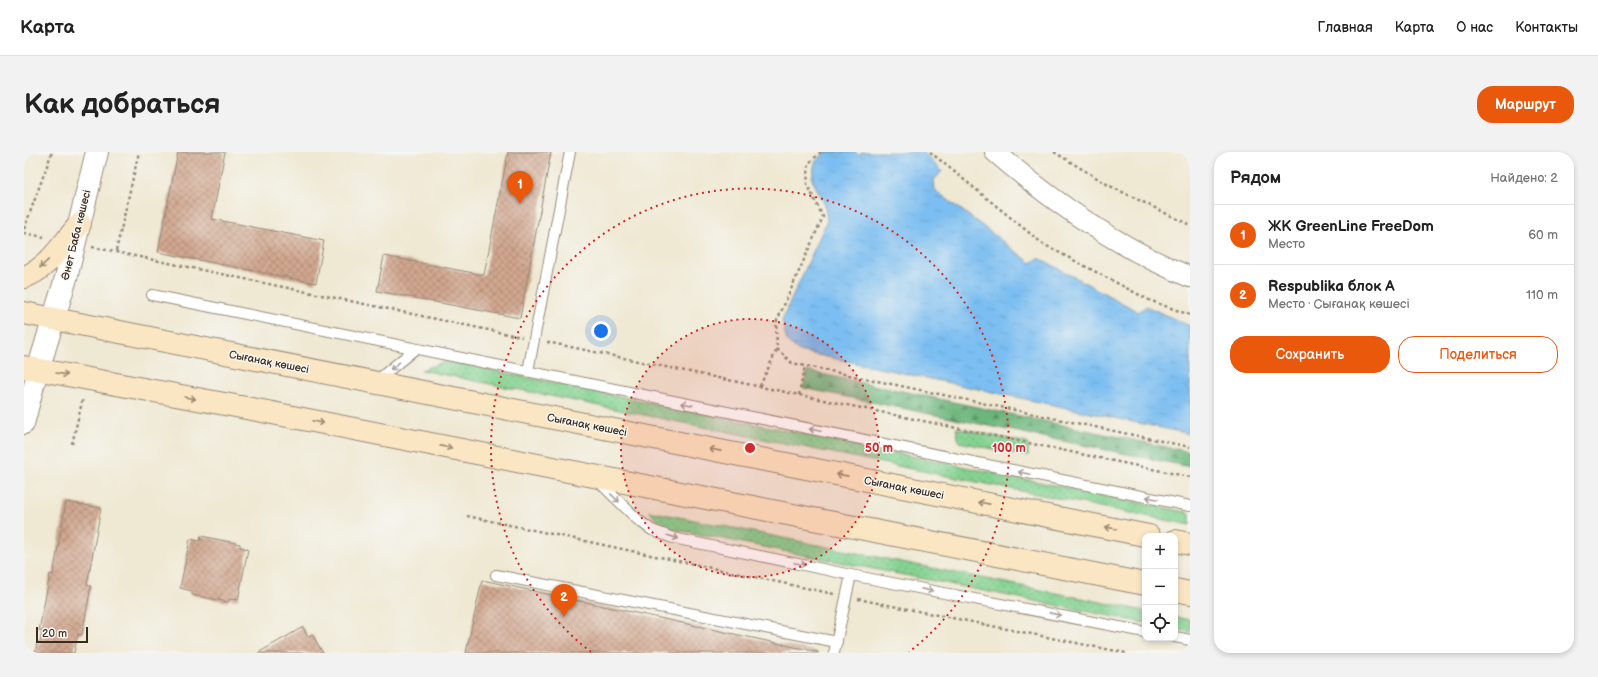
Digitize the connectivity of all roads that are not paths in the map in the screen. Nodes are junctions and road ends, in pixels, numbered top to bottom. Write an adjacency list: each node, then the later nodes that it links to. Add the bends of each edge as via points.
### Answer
1 (97, 152): 4 (street, Әнет Баба көшесі)
2 (570, 152): 12 (lane)
3 (995, 152): 6 (street, via 1093,226 1166,267)
4 (73, 236): 5 (main road, one-way to 5, via 34,274); 9 (street, Әнет Баба көшесі, via 66,278)
5 (24, 277)
6 (1190, 277)
7 (152, 294): 10 (lane)
8 (24, 312): 9 (main road, Сығанақ көшесі)
9 (53, 318): 11 (street, Әнет Баба көшесі); 13 (main road, Сығанақ көшесі)
10 (416, 349): 12 (lane); 13 (lane, one-way to 13)
11 (31, 368): 14 (street); 15 (main road, one-way to 15)
12 (528, 372): 16 (lane, one-way to 12)
13 (374, 383): 17 (main road, Сығанақ көшесі, one-way to 13)
14 (24, 424)
15 (592, 476): 20 (lane, one-way to 20, via 652,530 673,538); 22 (main road)
16 (1190, 506)
17 (1142, 535)
18 (1178, 542): 19 (main road)
19 (1190, 544)
20 (851, 575): 25 (lane, one-way to 25); 28 (lane)
21 (496, 576): 28 (lane)
22 (1142, 583)
23 (1178, 591): 24 (main road)
24 (1190, 593)
25 (1142, 631)
26 (1178, 638): 27 (lane)
27 (1190, 640)
28 (837, 642): 29 (lane)
29 (834, 653)

